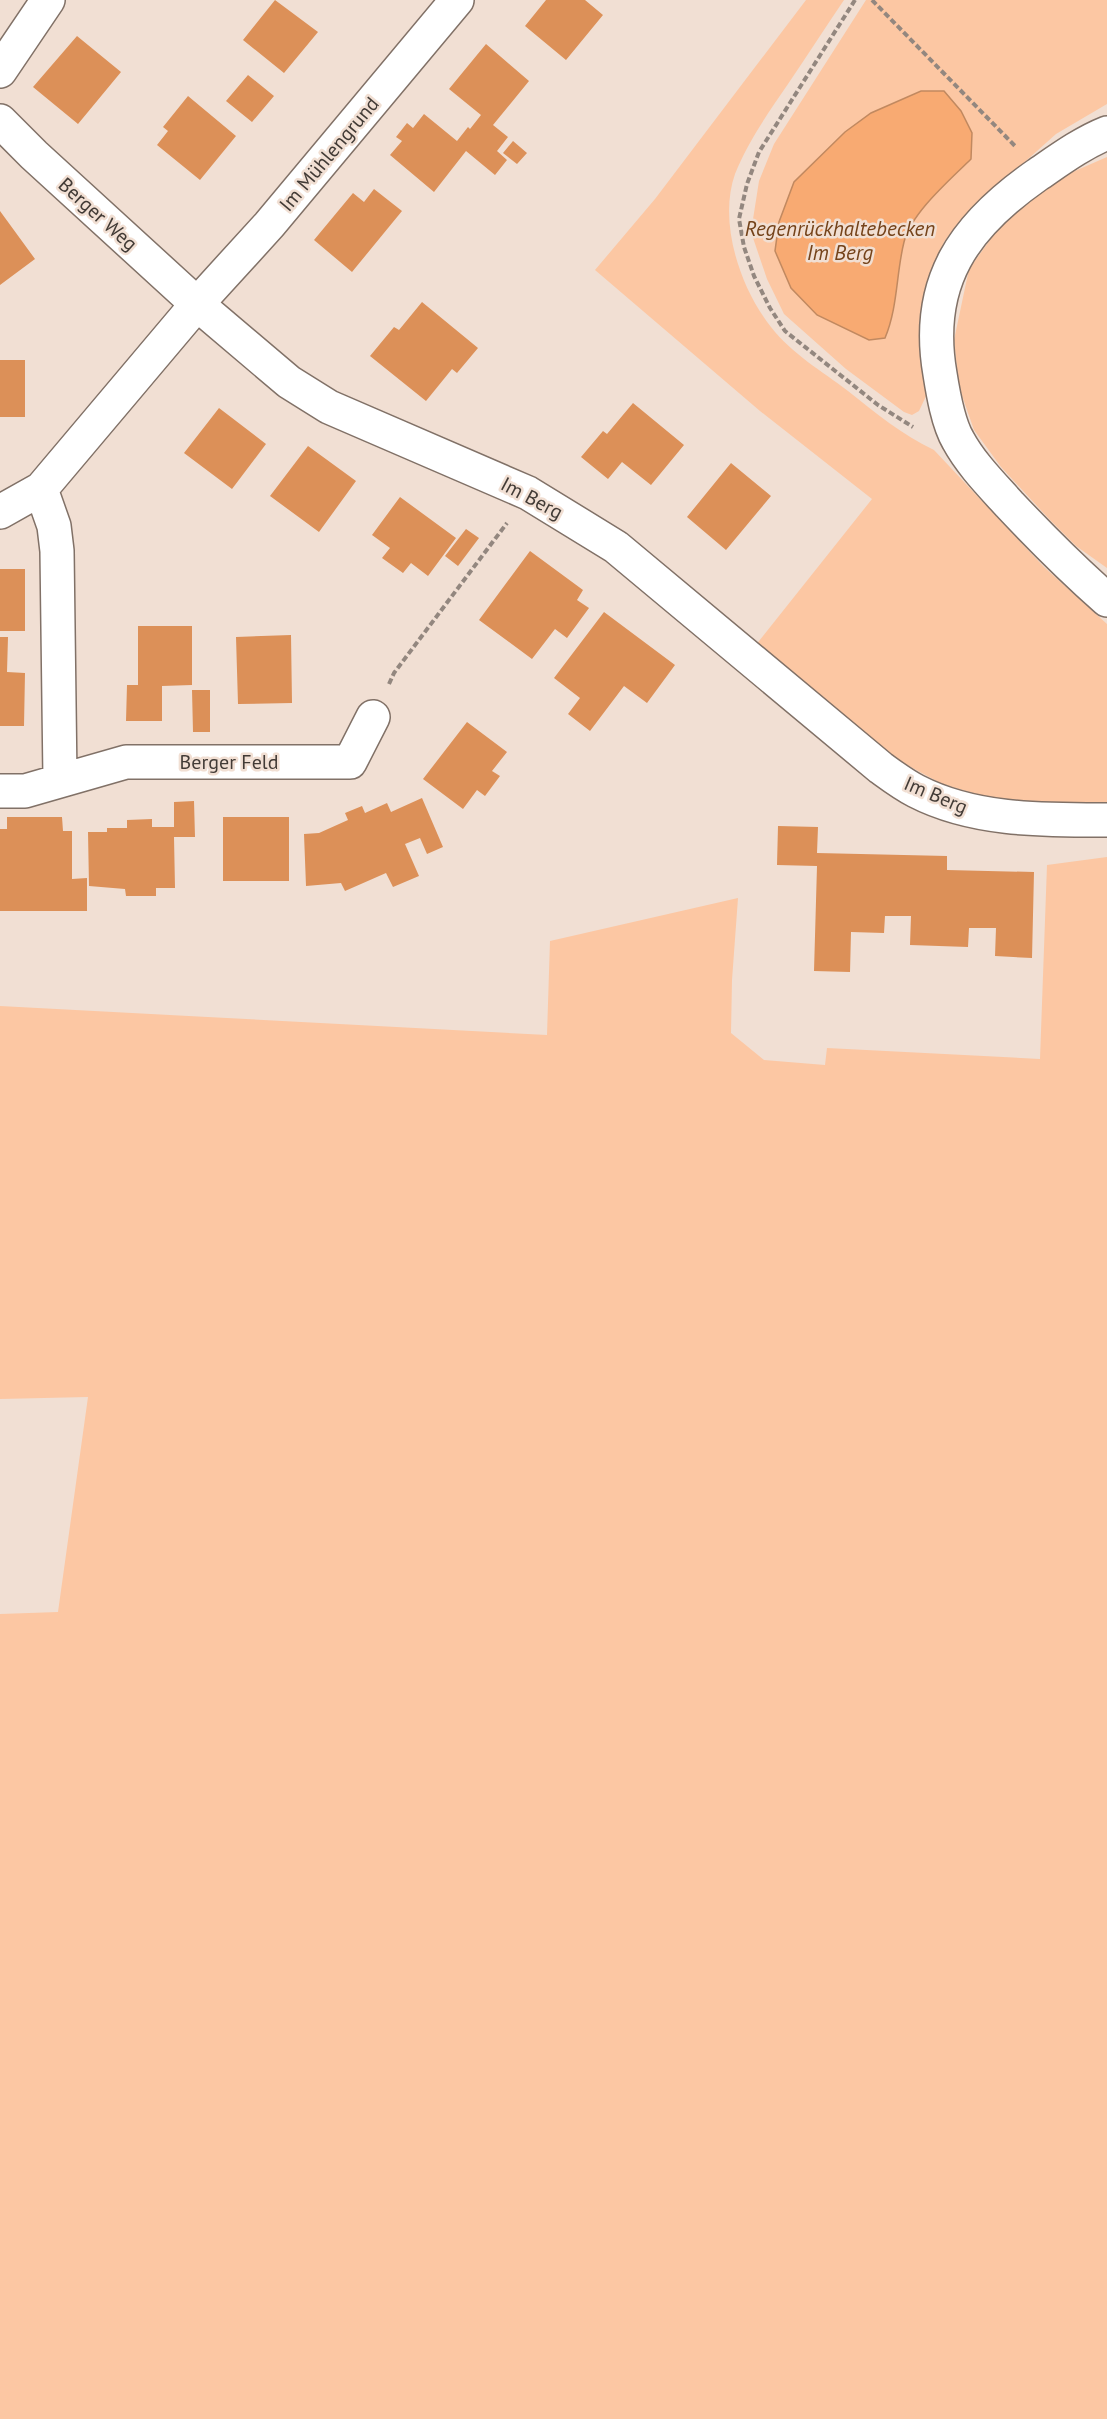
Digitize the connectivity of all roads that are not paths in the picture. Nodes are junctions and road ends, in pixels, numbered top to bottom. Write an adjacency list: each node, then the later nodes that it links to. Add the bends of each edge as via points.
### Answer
1 (48, 0): 3 (street)
2 (457, 0): 6 (street, Im Mühlengrund, via 269,225)
3 (0, 71)
4 (0, 121): 6 (street, Berger Weg)
5 (1107, 133): 9 (street, via 1040,172 979,223 951,265 936,321 935,348 957,439 984,477 1061,560)
6 (197, 304): 7 (street); 13 (street, Im Berg, via 289,382 329,407 528,493 616,547 881,768 915,790 974,811 1026,818)
7 (41, 489): 8 (street); 11 (street, via 54,526 57,551)
8 (0, 512)
9 (1107, 600)
10 (373, 717): 11 (street, Berger Feld, via 350,762 126,762)
11 (60, 779): 12 (street, Berger Feld, via 25,791)
12 (0, 791)
13 (1107, 820)

